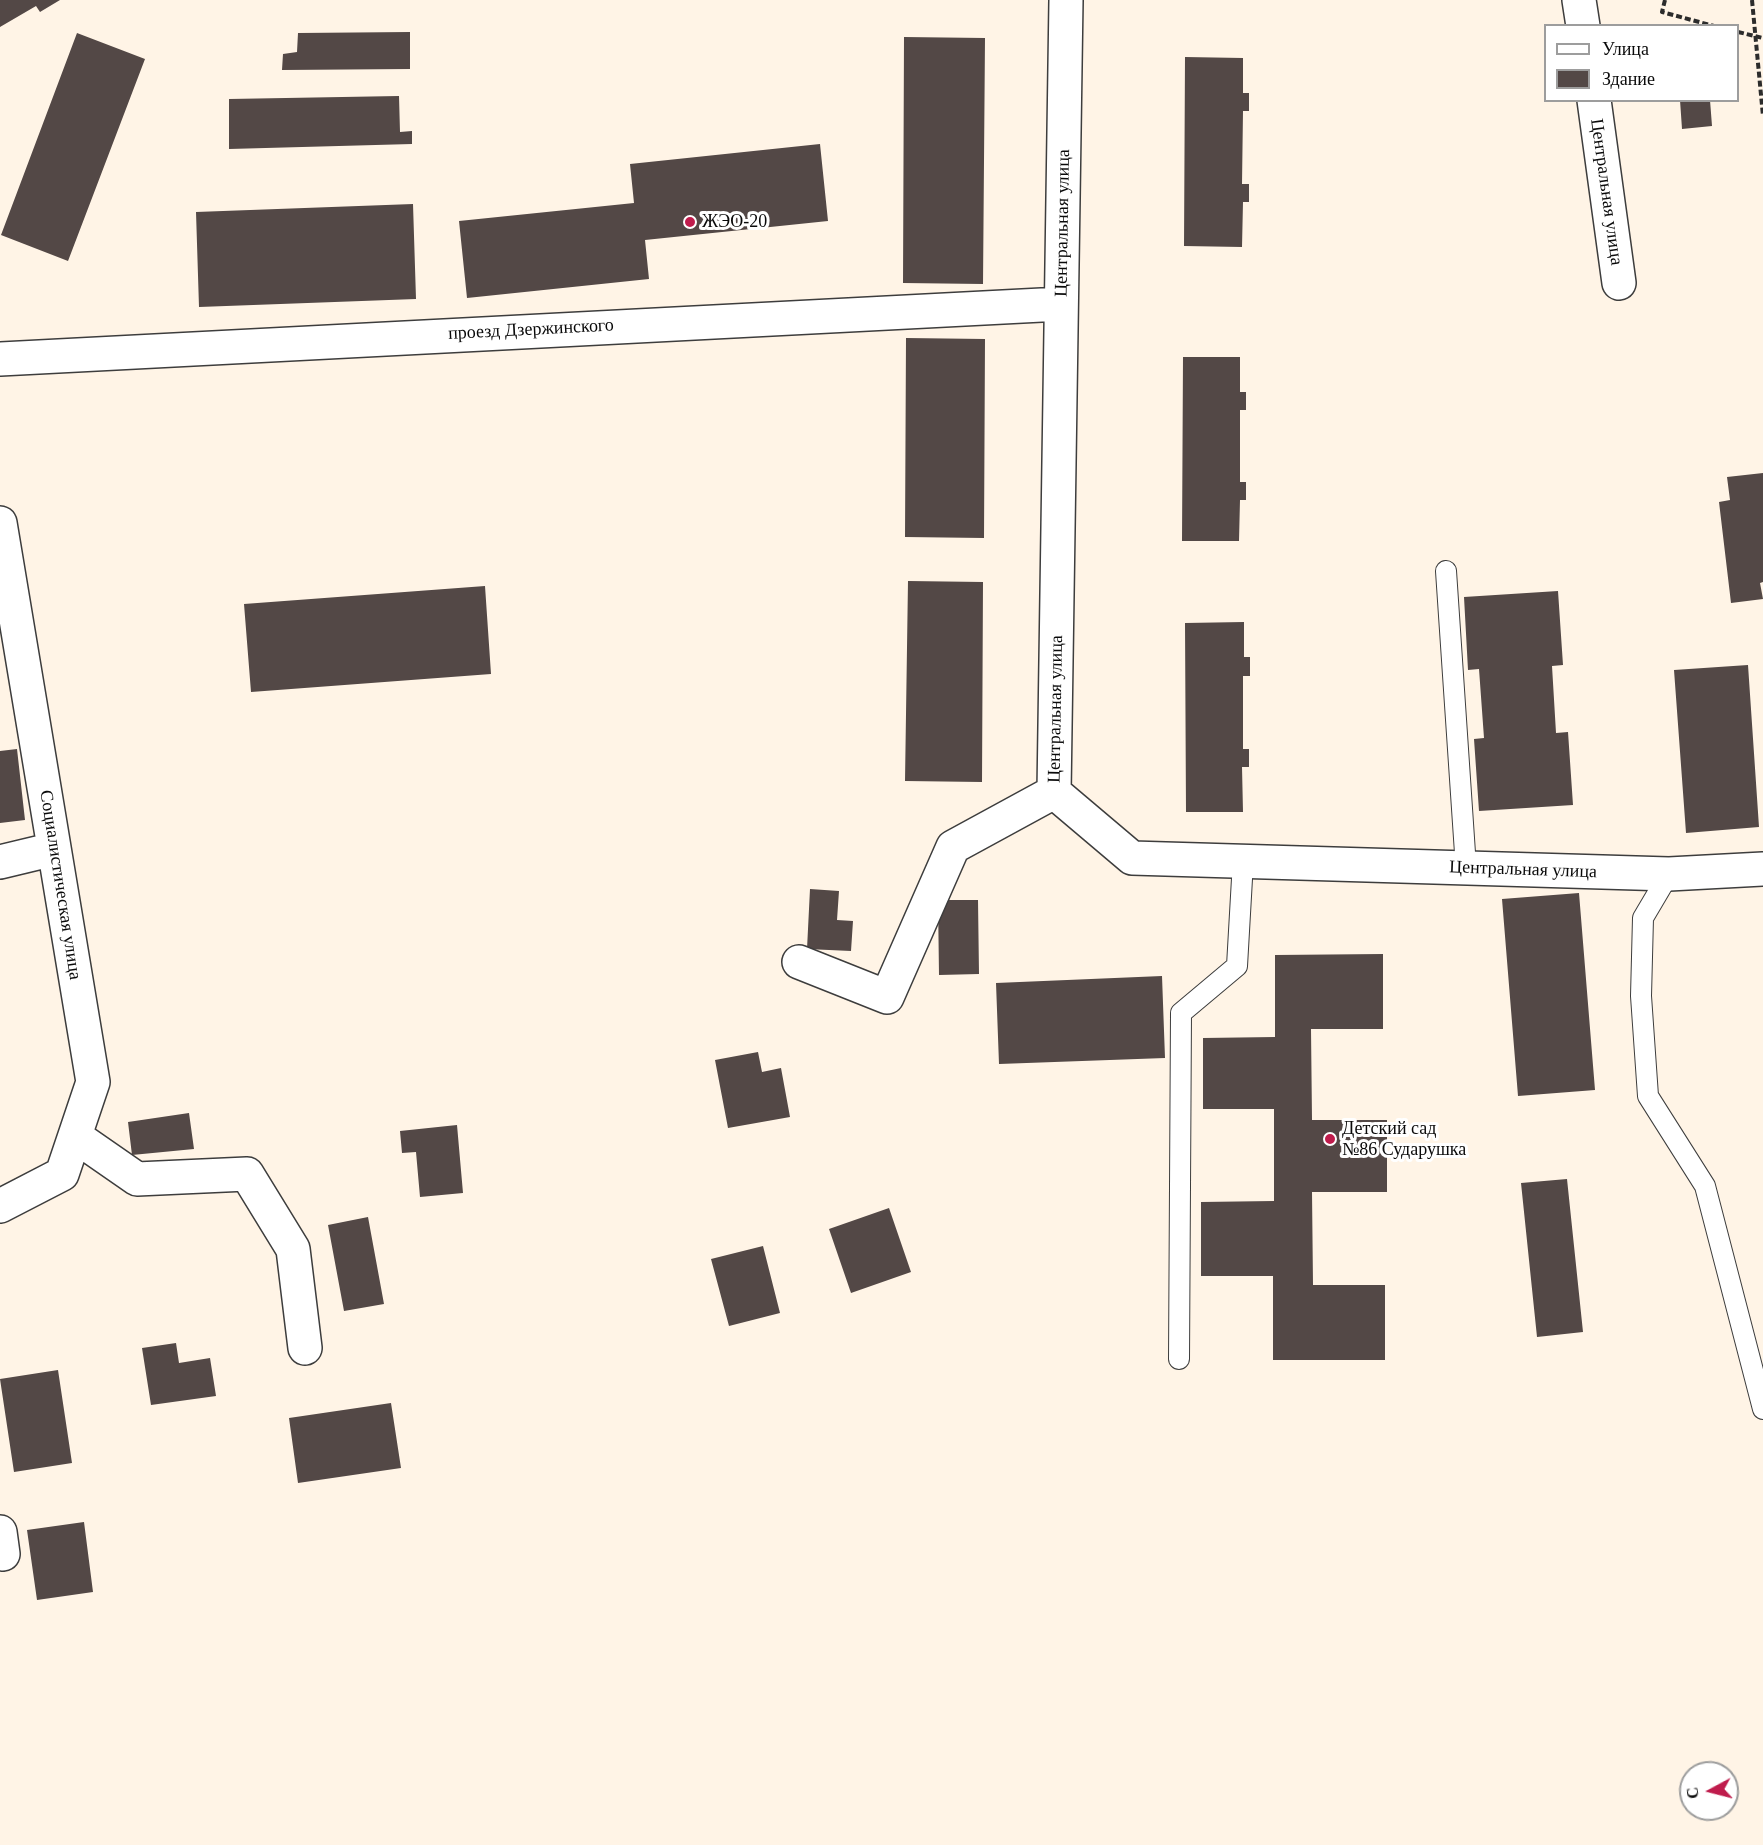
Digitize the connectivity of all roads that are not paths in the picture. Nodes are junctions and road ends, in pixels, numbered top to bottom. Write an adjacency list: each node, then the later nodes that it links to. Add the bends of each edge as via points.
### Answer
1 (1066, 0): 6 (street, Центральная улица)
2 (1579, 0): 3 (street)
3 (1583, 24)
4 (1594, 102): 5 (street, Центральная улица)
5 (1619, 283)
6 (1062, 304): 7 (street, проезд Дзержинского); 10 (street, Центральная улица)
7 (0, 358)
8 (0, 523): 11 (street, Социалистическая улица)
9 (1446, 572): 14 (lane)
10 (1054, 792): 12 (street, Центральная улица, via 1132,858); 17 (street, via 953,847 887,997)
11 (54, 849): 13 (street); 18 (street, Социалистическая улица, via 93,1082)
12 (1243, 861): 14 (street, Центральная улица); 21 (lane, via 1237,966 1181,1013)
13 (0, 862)
14 (1466, 868): 16 (street, Центральная улица)
15 (1763, 869): 16 (street, Центральная улица)
16 (1669, 874): 22 (lane, via 1643,918 1641,996 1648,1096 1705,1186)
17 (799, 962)
18 (75, 1136): 19 (street, Социалистическая улица, via 62,1174); 20 (street, via 136,1179 247,1174 293,1249)
19 (0, 1206)
20 (305, 1348)
21 (1179, 1359)
22 (1763, 1409)

